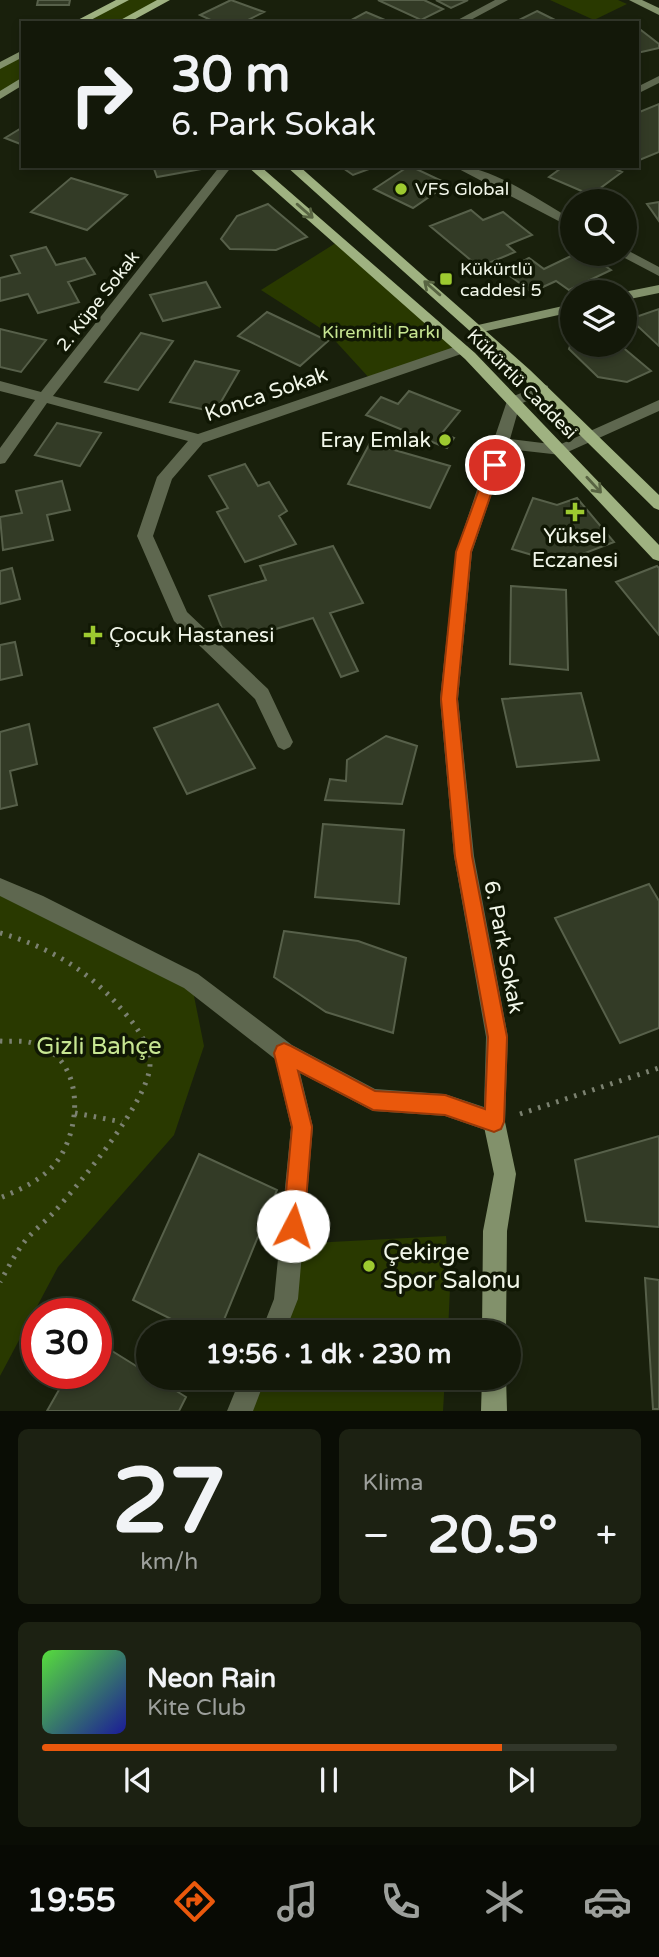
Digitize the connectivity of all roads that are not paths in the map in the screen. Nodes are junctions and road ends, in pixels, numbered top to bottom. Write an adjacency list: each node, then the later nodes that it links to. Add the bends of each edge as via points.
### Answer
1 (124, 0): 6 (main road)
2 (165, 0): 7 (main road)
3 (503, 0): 8 (street)
4 (634, 0): 5 (street)
5 (659, 12)
6 (81, 21)
7 (124, 21)
8 (461, 21)
9 (21, 53): 10 (street)
10 (0, 66)
11 (659, 79): 13 (street)
12 (21, 81): 14 (street)
13 (639, 90)
14 (0, 96)
15 (224, 168): 31 (street, 2. Küpe Sokak)
16 (255, 168): 28 (main road, Kükürtlü Caddesi, one-way to 28)
17 (294, 168): 27 (main road, Kükürtlü Caddesi, one-way to 17)
18 (464, 168): 20 (street)
19 (496, 168): 20 (street)
20 (483, 175): 21 (street)
21 (560, 217)
22 (637, 260): 23 (street)
23 (659, 272)
24 (659, 289): 25 (street)
25 (637, 294)
26 (560, 311): 27 (street)
27 (478, 329): 30 (main road, Kükürtlü Caddesi)
28 (462, 349): 32 (main road, Kükürtlü Caddesi); 35 (street, Konca Sokak)
29 (0, 386): 31 (street, Konca Sokak)
30 (543, 389): 32 (street); 34 (main road, Kükürtlü Caddesi)
31 (44, 398): 35 (street, Konca Sokak); 38 (street, 2. Küpe Sokak)
32 (514, 401): 36 (street, 6. Park Sokak); 37 (main road, Kükürtlü Caddesi)
33 (659, 405): 34 (street)
34 (593, 435): 37 (street); 39 (main road, Kükürtlü Caddesi)
35 (198, 439): 41 (street, via 165,477 145,536 180,616 262,694)
36 (502, 443): 37 (street); 44 (street, 6. Park Sokak, via 464,552 449,699 464,856 497,1037)
37 (561, 450): 40 (main road, Kükürtlü Caddesi, one-way to 40)
38 (0, 459)
39 (659, 504)
40 (659, 555)
41 (284, 742)
42 (0, 887): 43 (street, via 191,981)
43 (284, 1053): 44 (street, via 373,1100 445,1105); 45 (street, via 302,1127 286,1299)
44 (494, 1122): 46 (street, via 505,1174 495,1231)
45 (278, 1320)
46 (494, 1320)
47 (249, 1390): 49 (street)
48 (494, 1390): 50 (street)
49 (240, 1411)
50 (494, 1411)

